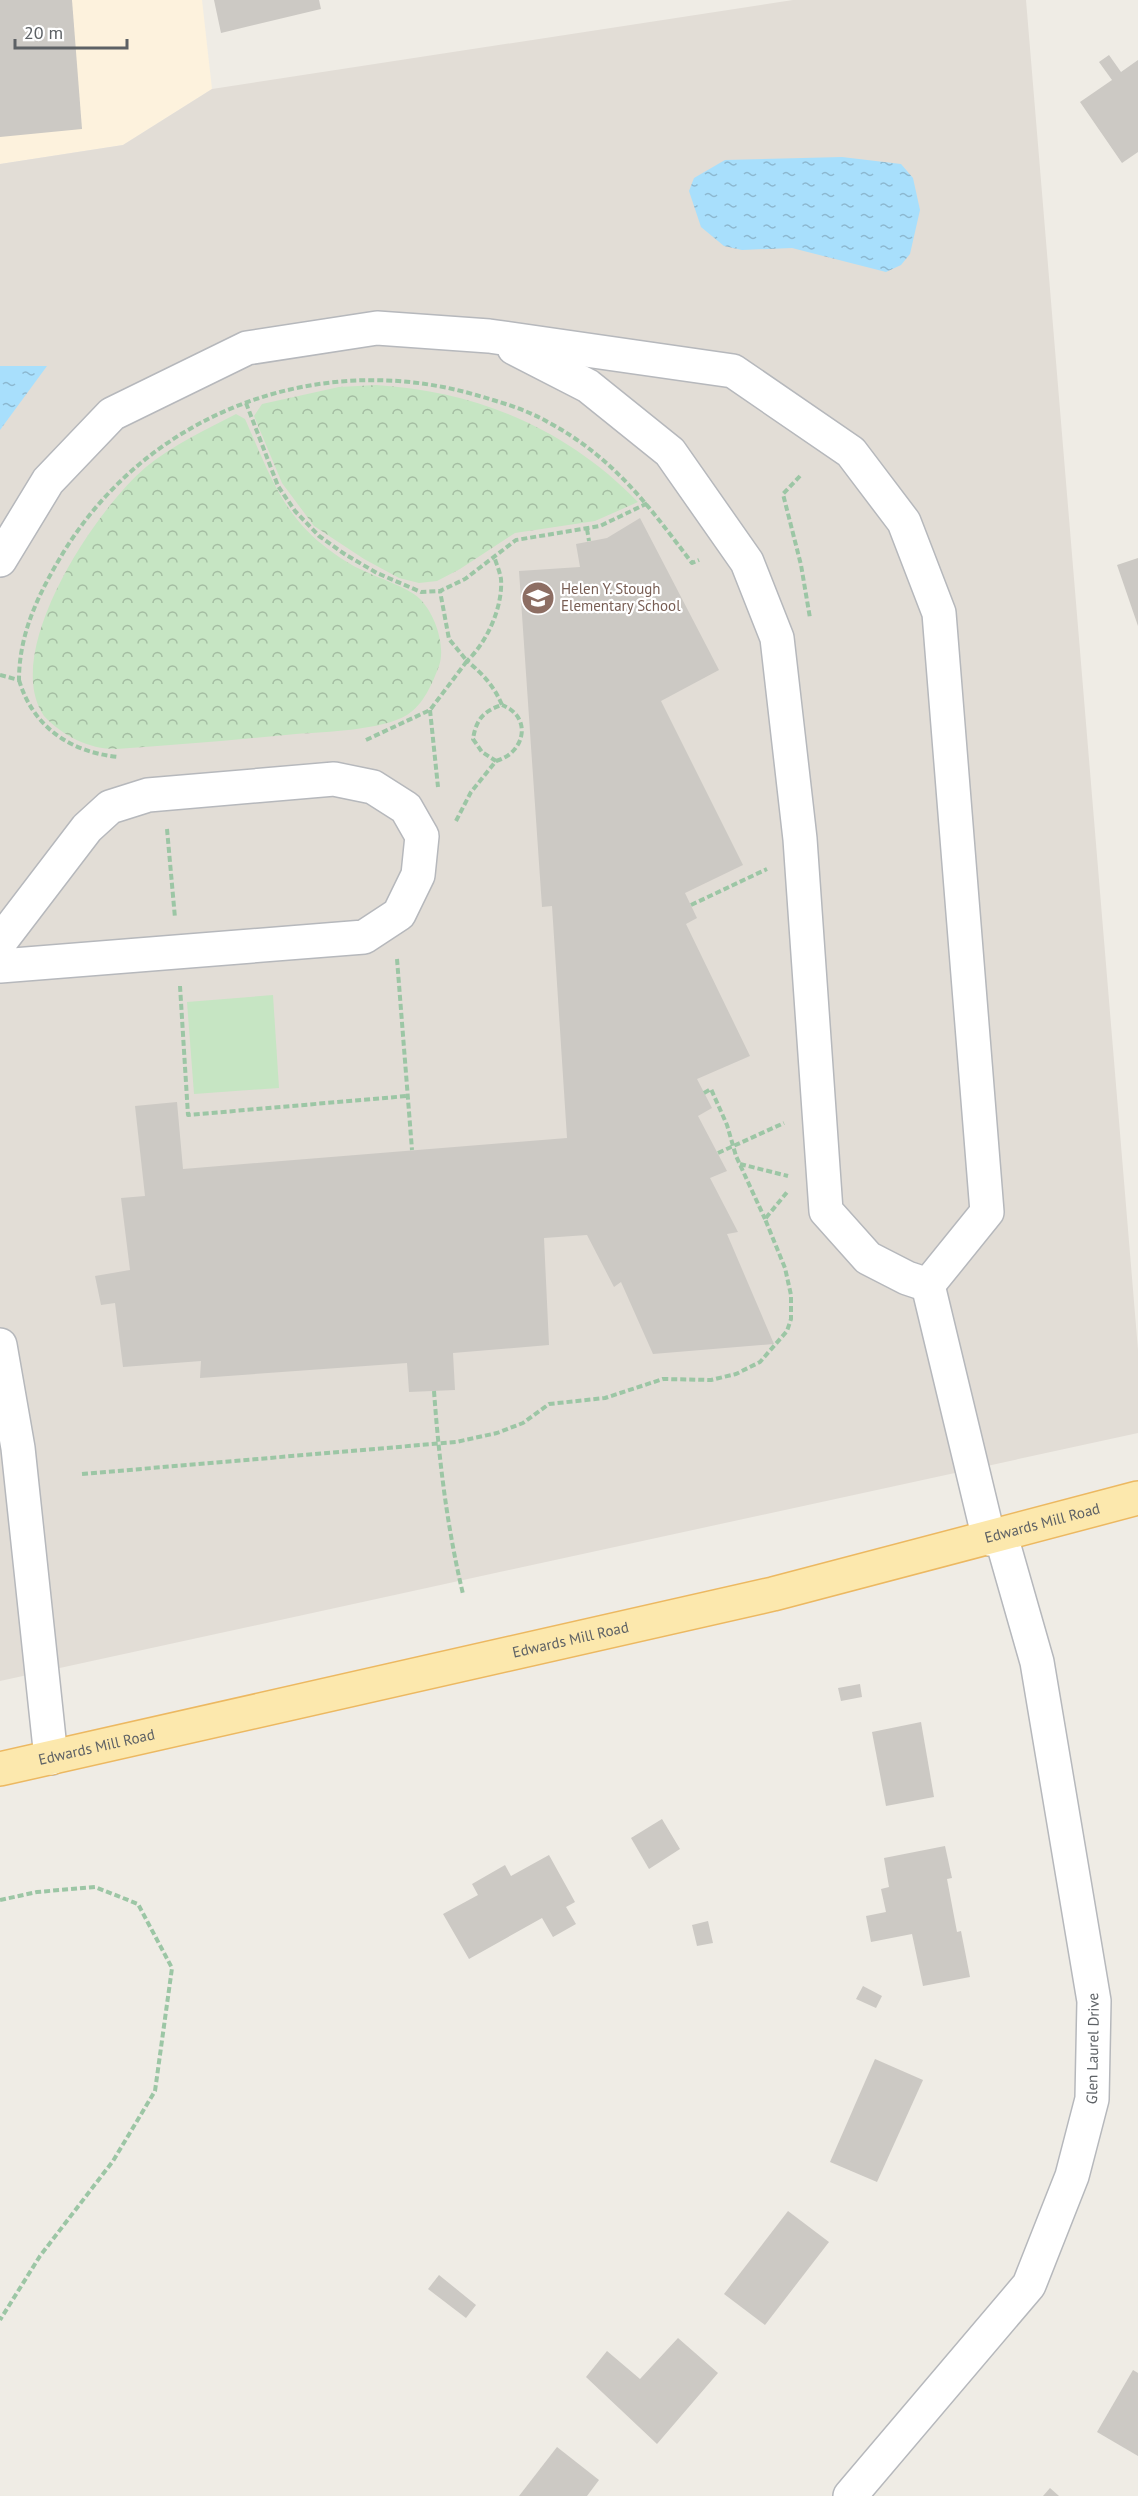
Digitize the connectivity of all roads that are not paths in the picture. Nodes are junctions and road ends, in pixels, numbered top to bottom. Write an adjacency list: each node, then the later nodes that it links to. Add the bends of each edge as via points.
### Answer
1 (489, 336): 2 (street, via 377,328 247,348 112,414 48,481); 5 (street, via 588,386 670,452 747,562 777,638 800,839 826,1211 868,1258); 5 (street, via 734,371 851,452 904,522 939,613 987,1212)
2 (0, 560)
3 (0, 942): 4 (street, via 87,828 110,807 148,795 334,779 382,792 406,808 422,836 418,875 399,914 364,937)
4 (0, 966)
5 (928, 1285): 8 (street, Glen Laurel Drive)
6 (0, 1345): 9 (street, via 18,1448)
7 (1138, 1498): 8 (main road, Edwards Mill Road)
8 (995, 1537): 9 (main road, Edwards Mill Road, via 773,1594); 11 (street, Glen Laurel Drive, via 1037,1662 1094,2001 1092,2099 1072,2176 1029,2284)
9 (51, 1758): 10 (main road, Edwards Mill Road)
10 (0, 1770)
11 (850, 2496)

